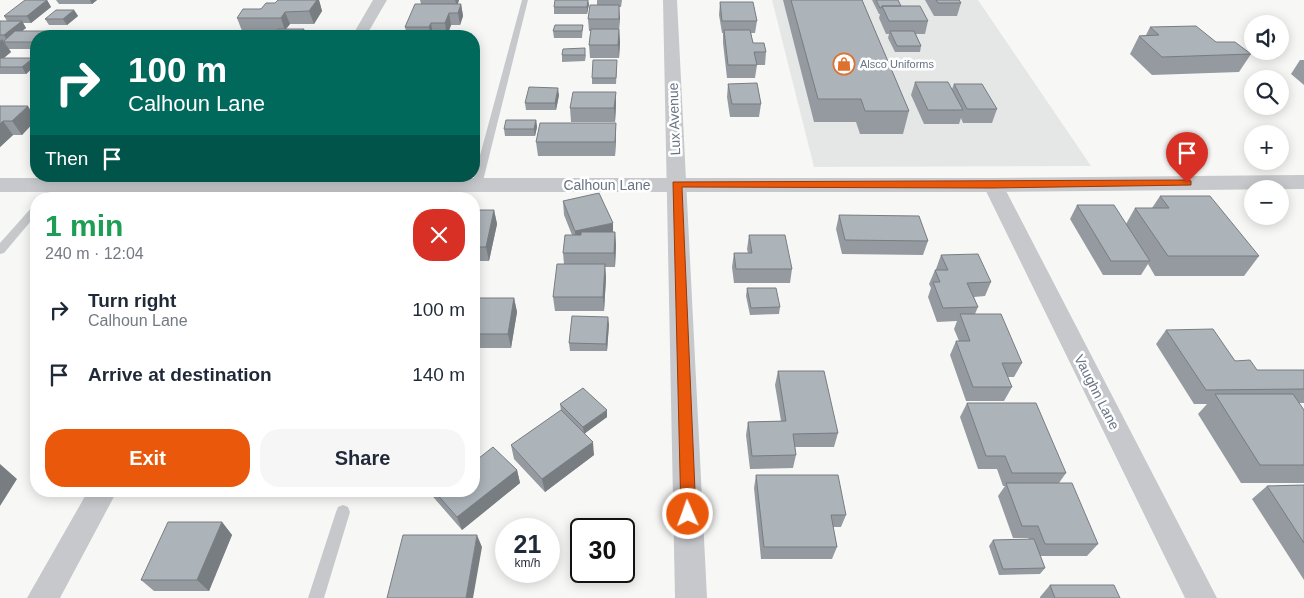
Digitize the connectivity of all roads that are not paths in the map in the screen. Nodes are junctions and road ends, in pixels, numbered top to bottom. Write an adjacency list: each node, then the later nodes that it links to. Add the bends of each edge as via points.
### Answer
1 (380, 0): 4 (street)
2 (525, 0): 5 (lane)
3 (670, 0): 8 (street, Lux Avenue)
4 (363, 30)
5 (480, 173)
6 (478, 182): 10 (lane)
7 (1304, 182): 11 (street, Calhoun Lane)
8 (677, 184): 10 (street, Calhoun Lane); 11 (street, Calhoun Lane); 20 (street, Lux Avenue)
9 (0, 185): 13 (street, Calhoun Lane)
10 (477, 185): 12 (street, Calhoun Lane)
11 (992, 185): 21 (street, Vaughn Lane)
12 (274, 187): 13 (street, Calhoun Lane)
13 (51, 192)
14 (30, 216): 15 (lane)
15 (0, 250)
16 (100, 497): 18 (street)
17 (343, 512): 19 (lane)
18 (43, 598)
19 (316, 598)
20 (691, 598)
21 (1201, 598)

